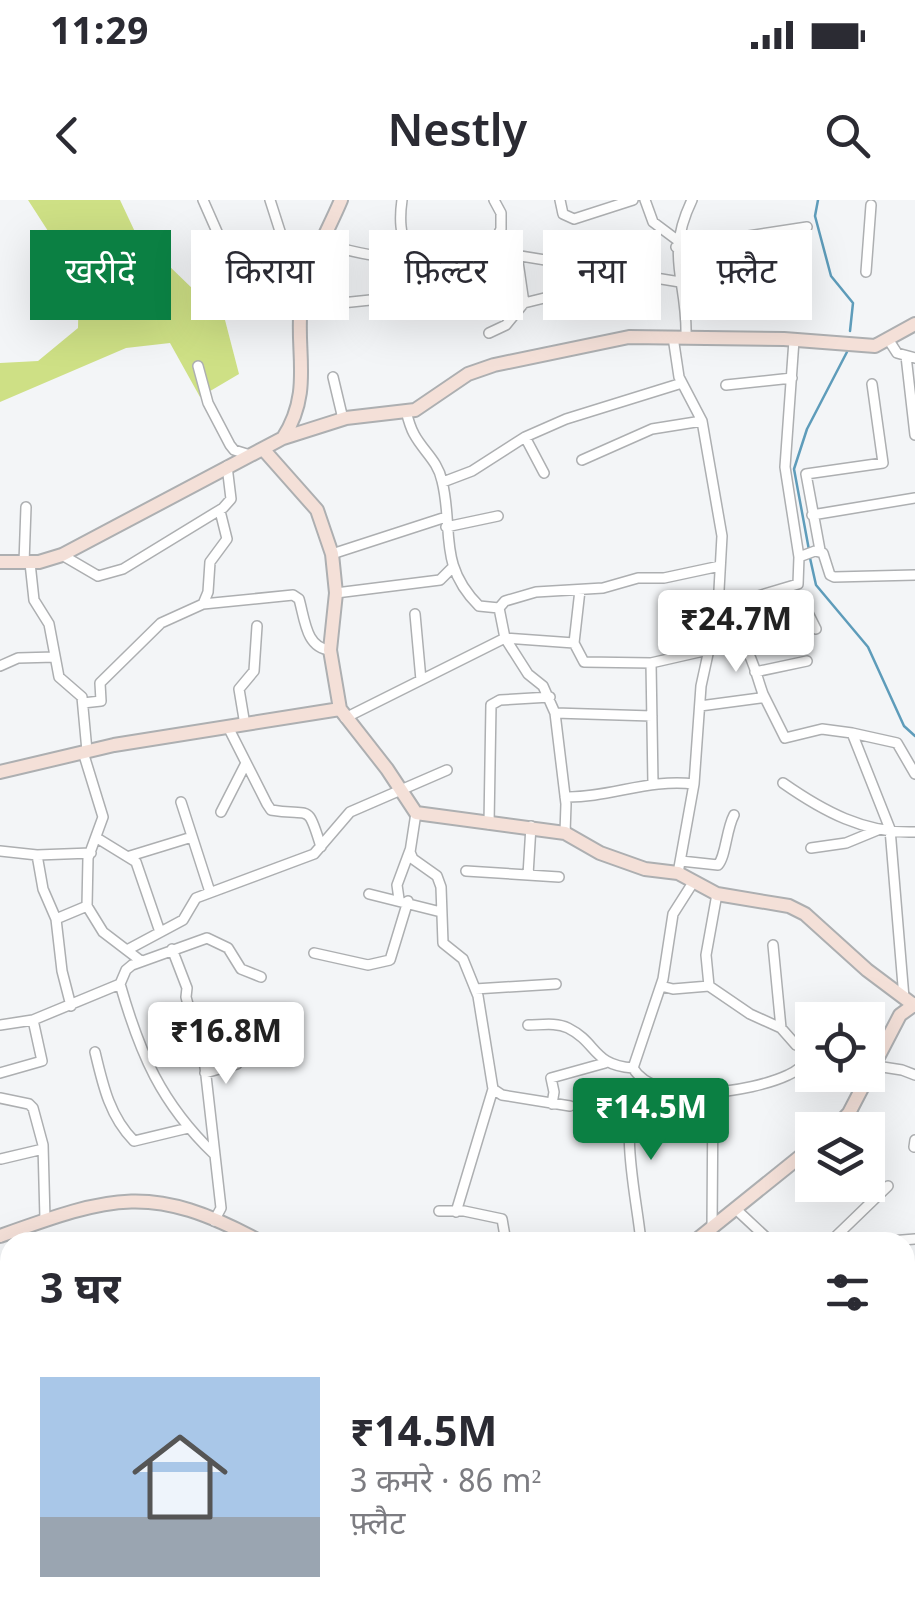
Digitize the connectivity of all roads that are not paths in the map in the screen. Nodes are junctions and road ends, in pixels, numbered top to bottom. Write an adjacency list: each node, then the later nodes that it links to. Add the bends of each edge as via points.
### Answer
1 (203, 200): 13 (street)
2 (270, 200): 14 (street)
3 (340, 200): 15 (street)
4 (402, 200): 18 (street, via 399,234 406,252 385,256)
5 (494, 200): 16 (street)
6 (560, 200): 7 (street, via 563,214 574,219)
7 (633, 200)
8 (645, 200): 17 (street, via 653,222)
9 (692, 200): 17 (street)
10 (870, 202): 11 (street); 19 (street)
11 (885, 208)
12 (807, 228): 17 (street)
13 (216, 230)
14 (282, 230)
15 (328, 230)
16 (500, 230)
17 (677, 244): 21 (street)
18 (349, 249)
19 (866, 272)
20 (661, 278): 21 (street)
21 (680, 282): 28 (street, via 687,309)
22 (523, 296): 24 (street)
23 (543, 298): 24 (street)
24 (524, 303): 27 (street)
25 (301, 320): 43 (street, via 302,388)
26 (915, 324): 29 (street)
27 (489, 334)
28 (680, 338): 30 (street); 35 (street); 38 (street, via 629,337 494,364)
29 (888, 339): 30 (street, via 875,346); 31 (street, via 892,349)
30 (794, 340): 34 (street)
31 (911, 357): 41 (street)
32 (198, 366): 44 (street, via 230,445)
33 (333, 377): 39 (street)
34 (792, 378): 37 (street); 55 (street, via 785,467)
35 (682, 383): 40 (street); 42 (street)
36 (872, 384): 52 (street, via 884,464 806,474)
37 (726, 385)
38 (406, 411): 39 (street); 48 (street)
39 (343, 419): 43 (street)
40 (702, 421): 45 (street, via 652,429); 59 (street, via 722,536)
41 (915, 434)
42 (525, 436): 47 (street); 48 (street)
43 (283, 438): 44 (street)
44 (256, 452): 46 (street); 56 (street, via 317,510)
45 (582, 460)
46 (227, 466): 51 (street, via 230,499); 57 (street)
47 (544, 473)
48 (443, 482): 54 (street)
49 (915, 498): 52 (street)
50 (26, 507): 58 (street)
51 (220, 511): 57 (street, via 108,575); 65 (street, via 227,538 210,562)
52 (812, 515): 55 (street)
53 (498, 516): 54 (street)
54 (446, 522): 56 (street); 60 (street)
55 (810, 553): 61 (street, via 834,577); 62 (street, via 801,580)
56 (332, 554): 64 (street)
57 (62, 555): 58 (street)
58 (13, 564): 76 (street, via 49,624)
59 (720, 566): 63 (street); 67 (street)
60 (454, 567): 64 (street, via 440,580); 66 (street, via 478,606)
61 (915, 576)
62 (787, 589): 67 (street); 71 (street)
63 (580, 590): 66 (street, via 536,592); 73 (street)
64 (336, 594): 74 (street)
65 (204, 604): 74 (street, via 293,595 312,642); 84 (street, via 161,623 100,683 101,701)
66 (499, 608): 72 (street)
67 (718, 608): 69 (street)
68 (415, 614): 81 (street)
69 (715, 624): 75 (street); 80 (street, via 736,633)
70 (257, 626): 89 (street, via 254,670 239,690)
71 (816, 629)
72 (505, 638): 73 (street); 81 (street); 83 (street)
73 (574, 643): 78 (street, via 591,664)
74 (330, 650): 86 (street)
75 (708, 650): 78 (street); 85 (street)
76 (55, 656): 79 (street); 84 (street, via 58,676 80,692)
77 (807, 661): 80 (street)
78 (652, 663): 88 (street)
79 (0, 666)
80 (755, 672): 82 (street)
81 (422, 680): 86 (street)
82 (763, 694): 85 (street); 91 (street, via 785,738 822,729)
83 (550, 698): 87 (street); 106 (street, via 491,705)
84 (83, 703): 92 (street)
85 (700, 706): 98 (street)
86 (342, 713): 89 (street); 100 (street)
87 (555, 713): 88 (street); 101 (street)
88 (652, 716): 97 (street)
89 (245, 724): 90 (street)
90 (228, 727): 92 (street); 93 (street)
91 (852, 732): 96 (street, via 897,743); 108 (street)
92 (85, 752): 95 (street); 112 (street, via 103,817)
93 (245, 765): 103 (street); 113 (street, via 272,810 312,817)
94 (447, 770): 100 (street)
95 (0, 772)
96 (915, 774)
97 (652, 784): 98 (street); 101 (street)
98 (694, 784): 120 (street)
99 (783, 784): 108 (street, via 820,808)
100 (401, 790): 104 (street); 113 (street, via 350,812)
101 (565, 797): 110 (street)
102 (181, 802): 111 (street)
103 (221, 812)
104 (416, 813): 106 (street); 115 (street)
105 (734, 815): 120 (street, via 718,865)
106 (488, 824): 107 (street)
107 (532, 826): 110 (street); 122 (street)
108 (886, 829): 109 (street); 114 (street); 144 (street)
109 (915, 832)
110 (565, 833): 120 (street, via 645,869)
111 (192, 837): 119 (street); 125 (street)
112 (98, 838): 117 (street); 119 (street)
113 (322, 847): 125 (street)
114 (810, 848)
115 (410, 850): 128 (street, via 397,885); 130 (street, via 437,876)
116 (0, 851): 118 (street)
117 (90, 852): 118 (street); 129 (street)
118 (37, 855): 131 (street)
119 (130, 856): 132 (street)
120 (679, 868): 124 (street)
121 (466, 870): 122 (street)
122 (528, 875): 123 (street)
123 (559, 877)
124 (694, 881): 127 (street); 141 (street, via 673,914)
125 (210, 892): 132 (street)
126 (370, 894): 128 (street)
127 (717, 894): 142 (street, via 706,955); 144 (street, via 806,914)
128 (404, 900): 130 (street); 136 (street, via 390,960 368,965)
129 (87, 906): 131 (street); 135 (street, via 96,924)
130 (441, 912): 143 (street, via 443,943 463,959)
131 (56, 918): 145 (street)
132 (160, 932): 135 (street)
133 (773, 946): 149 (street)
134 (172, 949): 137 (street); 138 (street, via 216,940 237,966); 159 (street, via 188,988)
135 (127, 950): 137 (street)
136 (314, 952)
137 (141, 961): 139 (street, via 126,970)
138 (261, 977)
139 (120, 984): 145 (street); 167 (street, via 148,1067)
140 (556, 984): 143 (street)
141 (661, 986): 142 (street); 155 (street)
142 (709, 986): 149 (street)
143 (476, 989): 162 (street)
144 (912, 1005): 151 (street)
145 (71, 1006): 146 (street)
146 (33, 1020): 147 (street); 158 (street, via 42,1061)
147 (0, 1026)
148 (528, 1026): 153 (street, via 565,1026)
149 (781, 1028): 150 (street)
150 (795, 1044)
151 (885, 1047)
152 (95, 1052): 167 (street, via 105,1094 130,1138)
153 (606, 1063): 155 (street); 165 (street, via 551,1078)
154 (237, 1064): 159 (street)
155 (633, 1068): 161 (street)
156 (885, 1068): 160 (street)
157 (795, 1071): 163 (street)
158 (0, 1073)
159 (205, 1073): 171 (street)
160 (915, 1075)
161 (640, 1079): 163 (street); 186 (street, via 630,1128)
162 (493, 1089): 165 (street); 177 (street)
163 (713, 1091): 187 (street)
164 (0, 1098): 170 (street, via 33,1108)
165 (552, 1104): 166 (street)
166 (570, 1106)
167 (188, 1128): 171 (street)
168 (915, 1140): 169 (street)
169 (914, 1147)
170 (43, 1150): 172 (street); 179 (street)
171 (215, 1156): 180 (street, via 220,1208)
172 (1, 1158)
173 (795, 1165): 188 (street)
174 (795, 1166): 178 (street)
175 (888, 1186): 191 (street)
176 (439, 1210): 177 (street)
177 (456, 1212): 185 (street, via 502,1219)
178 (740, 1213): 189 (street); 190 (street)
179 (45, 1218): 180 (street, via 142,1199); 181 (street)
180 (214, 1221): 182 (street, via 141,1205 112,1206); 183 (street); 184 (street)
181 (14, 1232)
182 (19, 1232)
183 (233, 1232)
184 (239, 1232)
185 (504, 1232)
186 (641, 1232)
187 (708, 1232)
188 (713, 1232)
189 (714, 1232)
190 (760, 1232)
191 (840, 1232)

